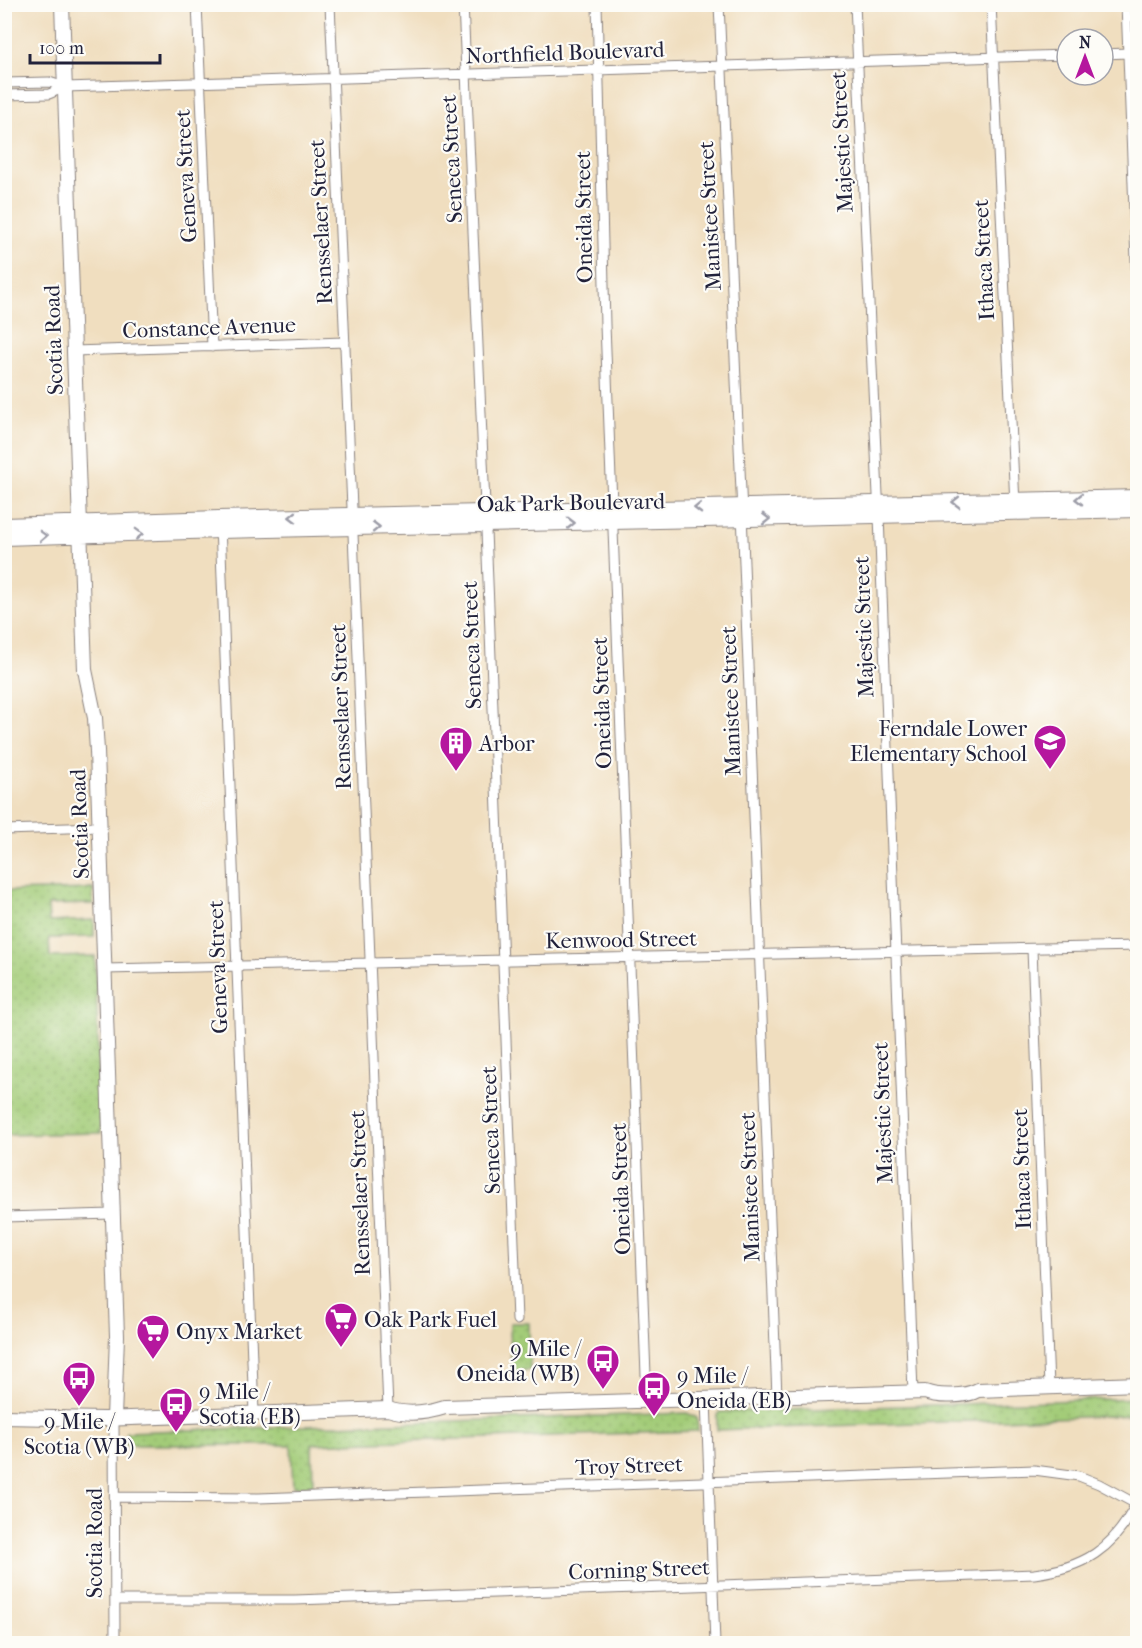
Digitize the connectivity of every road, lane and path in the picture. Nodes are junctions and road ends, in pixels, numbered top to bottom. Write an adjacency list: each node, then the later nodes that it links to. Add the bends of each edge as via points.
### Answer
1 (62, 4): 22 (street, Scotia Road)
2 (197, 4): 21 (street, Geneva Street)
3 (330, 4): 19 (street, Rensselaer Street)
4 (463, 4): 18 (street, Seneca Street)
5 (597, 4): 16 (street, Oneida Street)
6 (720, 4): 15 (street, Manistee Street)
7 (855, 4): 14 (street, Majestic Street)
8 (991, 4): 13 (street, Ithaca Street)
9 (1126, 4): 10 (street)
10 (1128, 53): 11 (street); 17 (street)
11 (1115, 54)
12 (1055, 55): 13 (street, Northfield Boulevard)
13 (993, 58): 14 (street, Northfield Boulevard); 29 (street, Ithaca Street)
14 (857, 62): 15 (street, Northfield Boulevard); 30 (street, Majestic Street)
15 (722, 67): 16 (street, Northfield Boulevard); 32 (street, Manistee Street)
16 (599, 70): 18 (street, Northfield Boulevard); 33 (street, Oneida Street)
17 (1133, 72): 24 (street)
18 (466, 75): 19 (street, Northfield Boulevard); 34 (street, Seneca Street)
19 (333, 79): 21 (street, Northfield Boulevard); 25 (street, Rensselaer Street)
20 (4, 84): 22 (street, Northfield Boulevard, via 49,82)
21 (200, 84): 22 (street, Northfield Boulevard); 26 (street, Geneva Street)
22 (64, 87): 23 (street, Northfield Boulevard, via 49,94); 27 (street, Scotia Road)
23 (4, 95)
24 (1137, 312)
25 (345, 342): 26 (street, Constance Avenue); 35 (street, Rensselaer Street)
26 (212, 347): 27 (street, Constance Avenue)
27 (74, 351): 38 (street, Scotia Road)
28 (1137, 497): 29 (street, Oak Park Boulevard, one-way to 29)
29 (1015, 507): 30 (street, Oak Park Boulevard); 31 (street, Oak Park Boulevard)
30 (878, 510): 32 (street, Oak Park Boulevard); 44 (street, Majestic Street)
31 (1137, 510)
32 (742, 513): 33 (street, Oak Park Boulevard); 45 (street, Manistee Street)
33 (613, 516): 34 (street, Oak Park Boulevard); 46 (street, Oneida Street)
34 (486, 519): 35 (street, Oak Park Boulevard); 47 (street, Seneca Street)
35 (352, 522): 37 (street, Oak Park Boulevard); 48 (street, Rensselaer Street)
36 (4, 525): 38 (street, Oak Park Boulevard)
37 (220, 525): 38 (street, Oak Park Boulevard); 49 (street, Geneva Street)
38 (80, 529): 39 (street, Oak Park Boulevard, one-way to 38); 40 (street, Scotia Road, via 85,670 96,726)
39 (4, 538)
40 (99, 827): 41 (street); 50 (street, Scotia Road)
41 (4, 830)
42 (1137, 946): 43 (street, Kenwood Street)
43 (1032, 949): 44 (street, Kenwood Street); 55 (street, Ithaca Street)
44 (896, 953): 45 (street, Kenwood Street); 56 (street, Majestic Street)
45 (759, 956): 46 (street, Kenwood Street); 57 (street, Manistee Street)
46 (630, 958): 47 (street, Kenwood Street); 59 (street, Oneida Street)
47 (503, 961): 48 (street, Kenwood Street); 53 (street, Seneca Street)
48 (370, 964): 49 (street, Kenwood Street); 60 (street, Rensselaer Street)
49 (237, 967): 50 (street, Kenwood Street); 61 (street, Geneva Street)
50 (105, 969): 51 (street, Scotia Road)
51 (113, 1214): 52 (street); 63 (street, Scotia Road, via 117,1335)
52 (4, 1217)
53 (517, 1320)
54 (1137, 1384): 55 (street)
55 (1049, 1387): 56 (street, via 933,1387)
56 (919, 1392): 57 (street)
57 (777, 1397): 58 (street)
58 (706, 1399): 59 (street); 64 (street)
59 (647, 1401): 60 (street, via 445,1407 407,1403)
60 (388, 1409): 61 (street)
61 (254, 1413): 63 (street)
62 (4, 1417): 63 (street)
63 (114, 1418): 65 (street, Scotia Road)
64 (709, 1482): 65 (street, Troy Street, via 259,1498); 66 (street, Troy Street, via 1041,1470 1079,1476); 67 (street)
65 (116, 1497): 68 (street, Scotia Road)
66 (1136, 1505): 67 (street, Corning Street, via 1105,1547 1055,1571)
67 (713, 1585): 68 (street, Corning Street, via 295,1600); 70 (street)
68 (115, 1600): 69 (street, Scotia Road)
69 (115, 1644)
70 (715, 1644)

